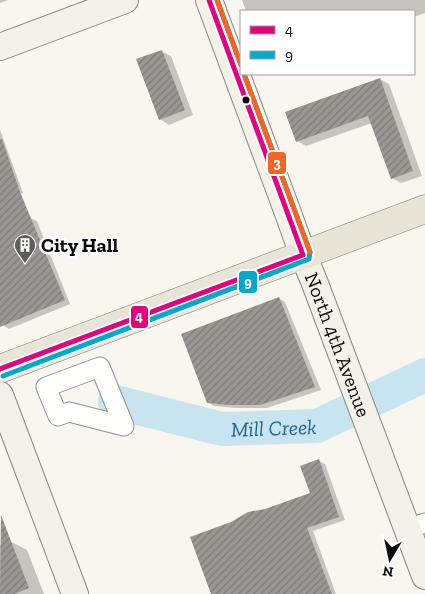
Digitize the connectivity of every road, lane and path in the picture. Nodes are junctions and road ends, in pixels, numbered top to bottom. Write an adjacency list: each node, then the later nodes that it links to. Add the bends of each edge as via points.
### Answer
1 (125, 0): 3 (street)
2 (209, 0): 5 (street, North 4th Avenue)
3 (0, 47)
4 (425, 209): 5 (main road)
5 (302, 255): 6 (main road); 8 (street, North 4th Avenue, via 370,427)
6 (0, 369)
7 (0, 395): 10 (street)
8 (417, 526): 9 (street, North 4th Avenue)
9 (425, 576)
10 (75, 594)

